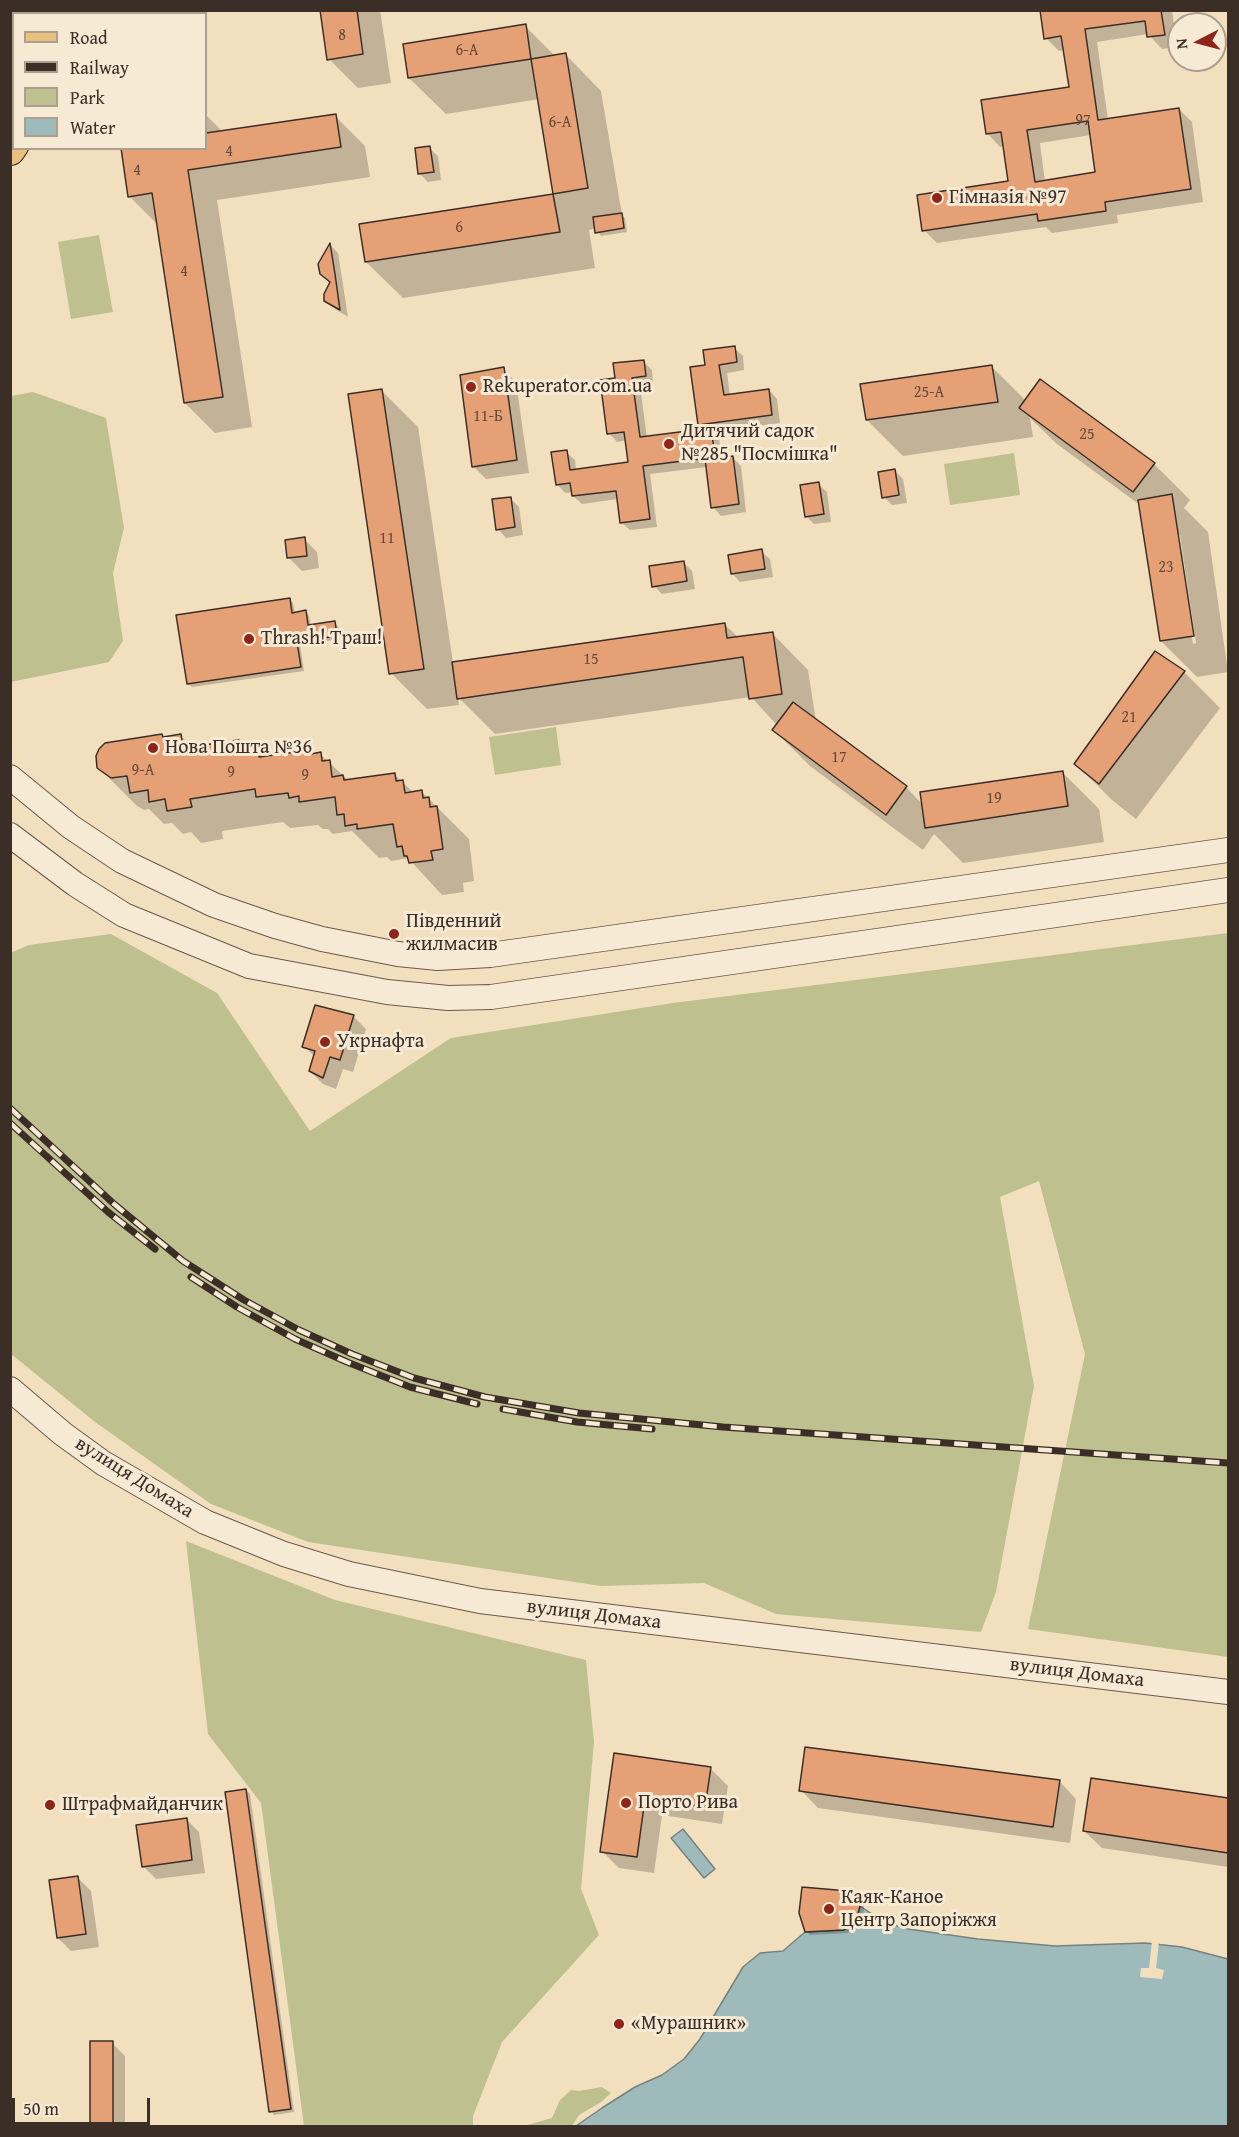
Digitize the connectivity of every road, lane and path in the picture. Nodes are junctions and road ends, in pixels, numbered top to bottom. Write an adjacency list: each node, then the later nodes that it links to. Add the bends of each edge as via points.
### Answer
1 (10, 777): 3 (street, via 71,828 122,861 213,905 322,939 438,958 490,955)
2 (10, 835): 4 (street, via 124,915 249,966 387,992 448,998 491,997)
3 (1228, 850)
4 (1228, 890)
5 (10, 1389): 6 (street, вулиця Домаха, via 103,1463 205,1522 284,1554 349,1574 480,1601)
6 (1228, 1692)

